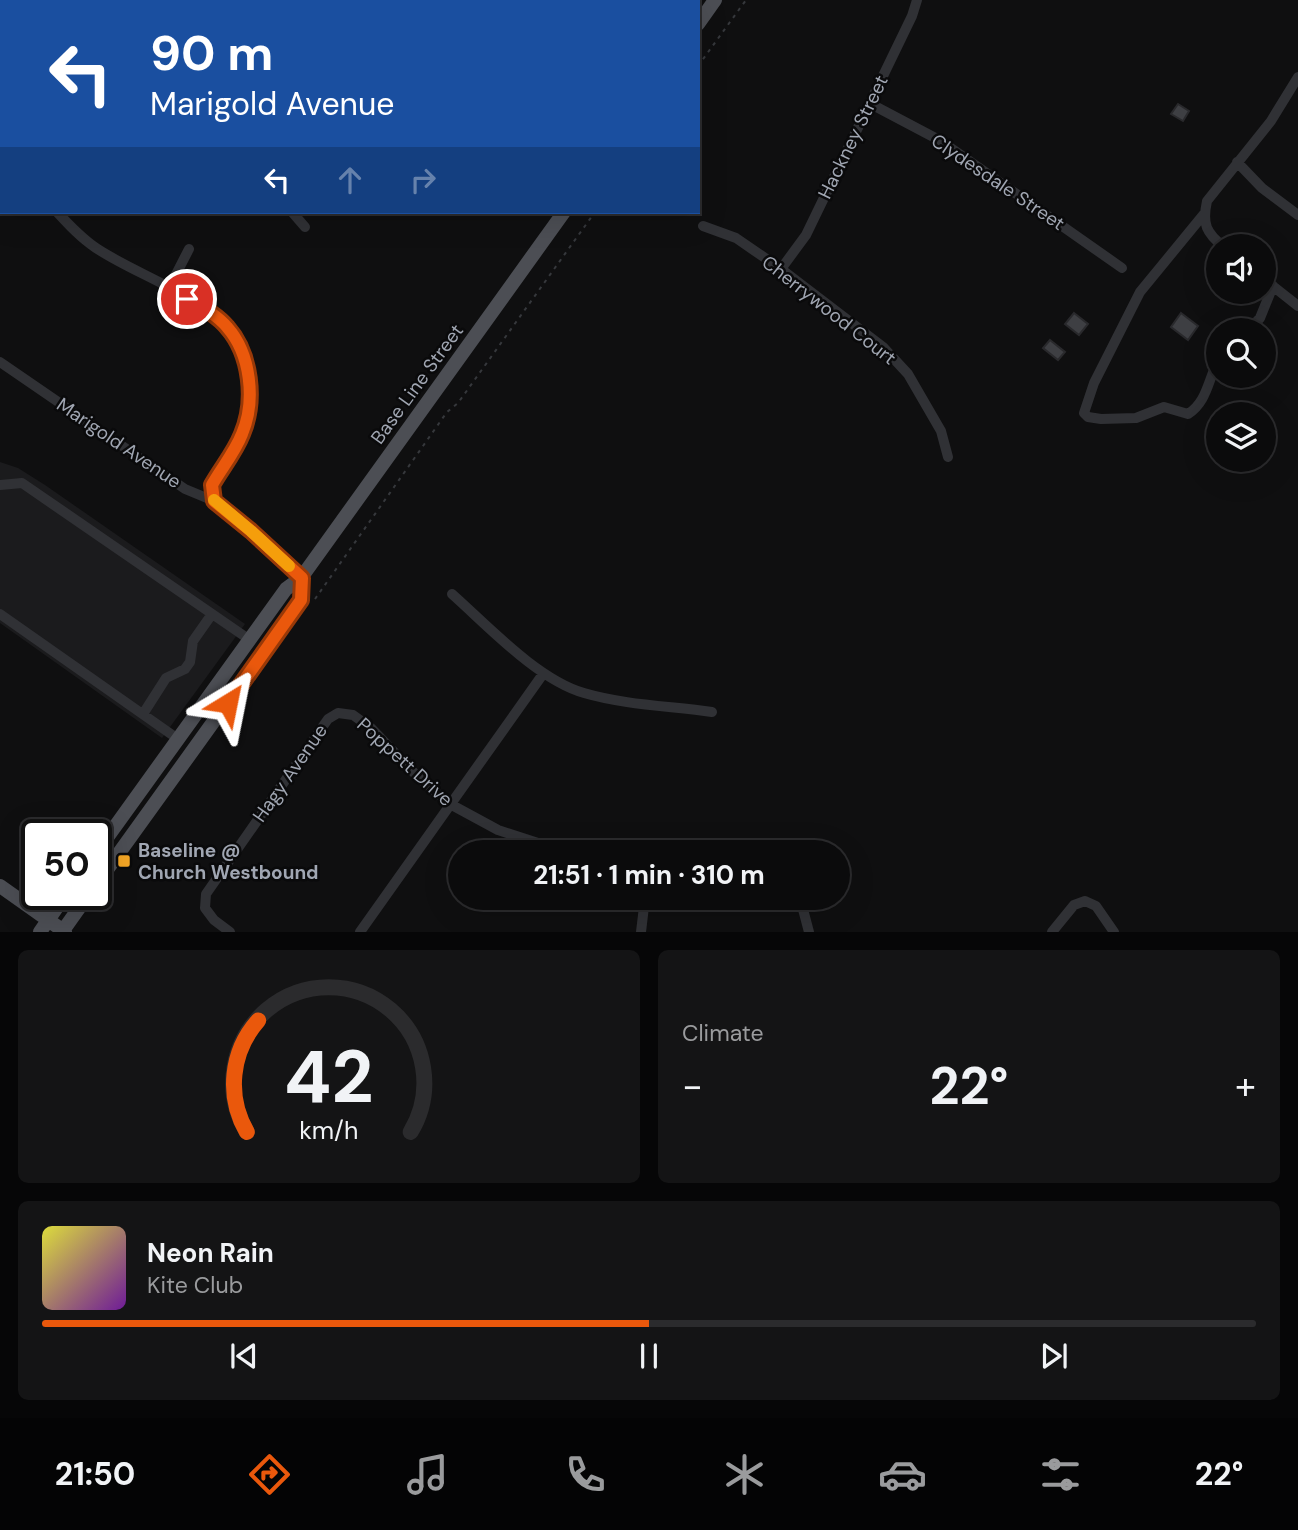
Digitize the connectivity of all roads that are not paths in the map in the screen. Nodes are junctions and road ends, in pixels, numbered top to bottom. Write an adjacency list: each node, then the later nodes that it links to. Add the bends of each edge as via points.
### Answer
1 (715, 0): 3 (main road)
2 (917, 0): 5 (street, Hackney Street)
3 (700, 21)
4 (1298, 77): 6 (street, via 1271,121)
5 (869, 103): 16 (street, Clydesdale Street, via 941,141); 17 (street, Hackney Street, via 806,235)
6 (1237, 162): 10 (street, via 1207,201); 11 (street)
7 (59, 214): 18 (street, via 96,248)
8 (294, 214): 13 (street)
9 (563, 214): 26 (main road, Base Line Street)
10 (1204, 214): 14 (street); 22 (street, via 1140,292 1094,383 1084,413 1101,419 1136,418 1164,407 1188,414 1197,408)
11 (1298, 215)
12 (703, 226): 17 (street, Cherrywood Court, via 736,238)
13 (305, 227)
14 (1209, 234)
15 (189, 248): 18 (street)
16 (1122, 268)
17 (781, 269): 23 (street, Cherrywood Court, via 883,347 908,374 941,431)
18 (169, 288): 25 (street, via 227,327 242,351 250,378 250,406 242,434 212,485)
19 (1276, 288): 20 (street)
20 (1298, 306)
21 (0, 362): 25 (street, Marigold Avenue, via 185,489)
22 (1207, 388)
23 (948, 457)
24 (0, 485): 29 (street, via 22,483)
25 (214, 501): 26 (street, Marigold Avenue)
26 (302, 578): 30 (main road, Base Line Street, via 286,589); 37 (main road, Base Line Street, via 301,600)
27 (452, 594): 31 (street)
28 (0, 614): 34 (street)
29 (212, 614): 30 (street); 34 (street, via 193,641 190,662 166,678)
30 (250, 640): 35 (main road, Base Line Street)
31 (543, 674): 32 (street, via 583,693); 36 (street)
32 (712, 712)
33 (338, 713): 36 (street, Poppett Drive, via 353,715 371,728); 48 (street, Hagy Avenue, via 328,719 206,894 205,908)
34 (143, 714): 35 (street)
35 (178, 739): 37 (main road, via 182,747 154,793); 38 (main road, Base Line Street)
36 (450, 804): 39 (street, Poppett Drive, via 498,830); 49 (street)
37 (147, 816): 40 (main road, Base Line Street)
38 (112, 831)
39 (529, 840)
40 (112, 863)
41 (0, 886): 46 (main road)
42 (55, 910): 46 (main road)
43 (78, 910): 47 (main road)
44 (644, 910): 50 (street)
45 (803, 910): 51 (street)
46 (44, 926): 47 (main road)
47 (63, 931)
48 (230, 932)
49 (360, 932)
50 (642, 932)
51 (809, 932)
52 (1052, 932): 53 (street, via 1073,905 1085,901 1096,906)
53 (1114, 932)

